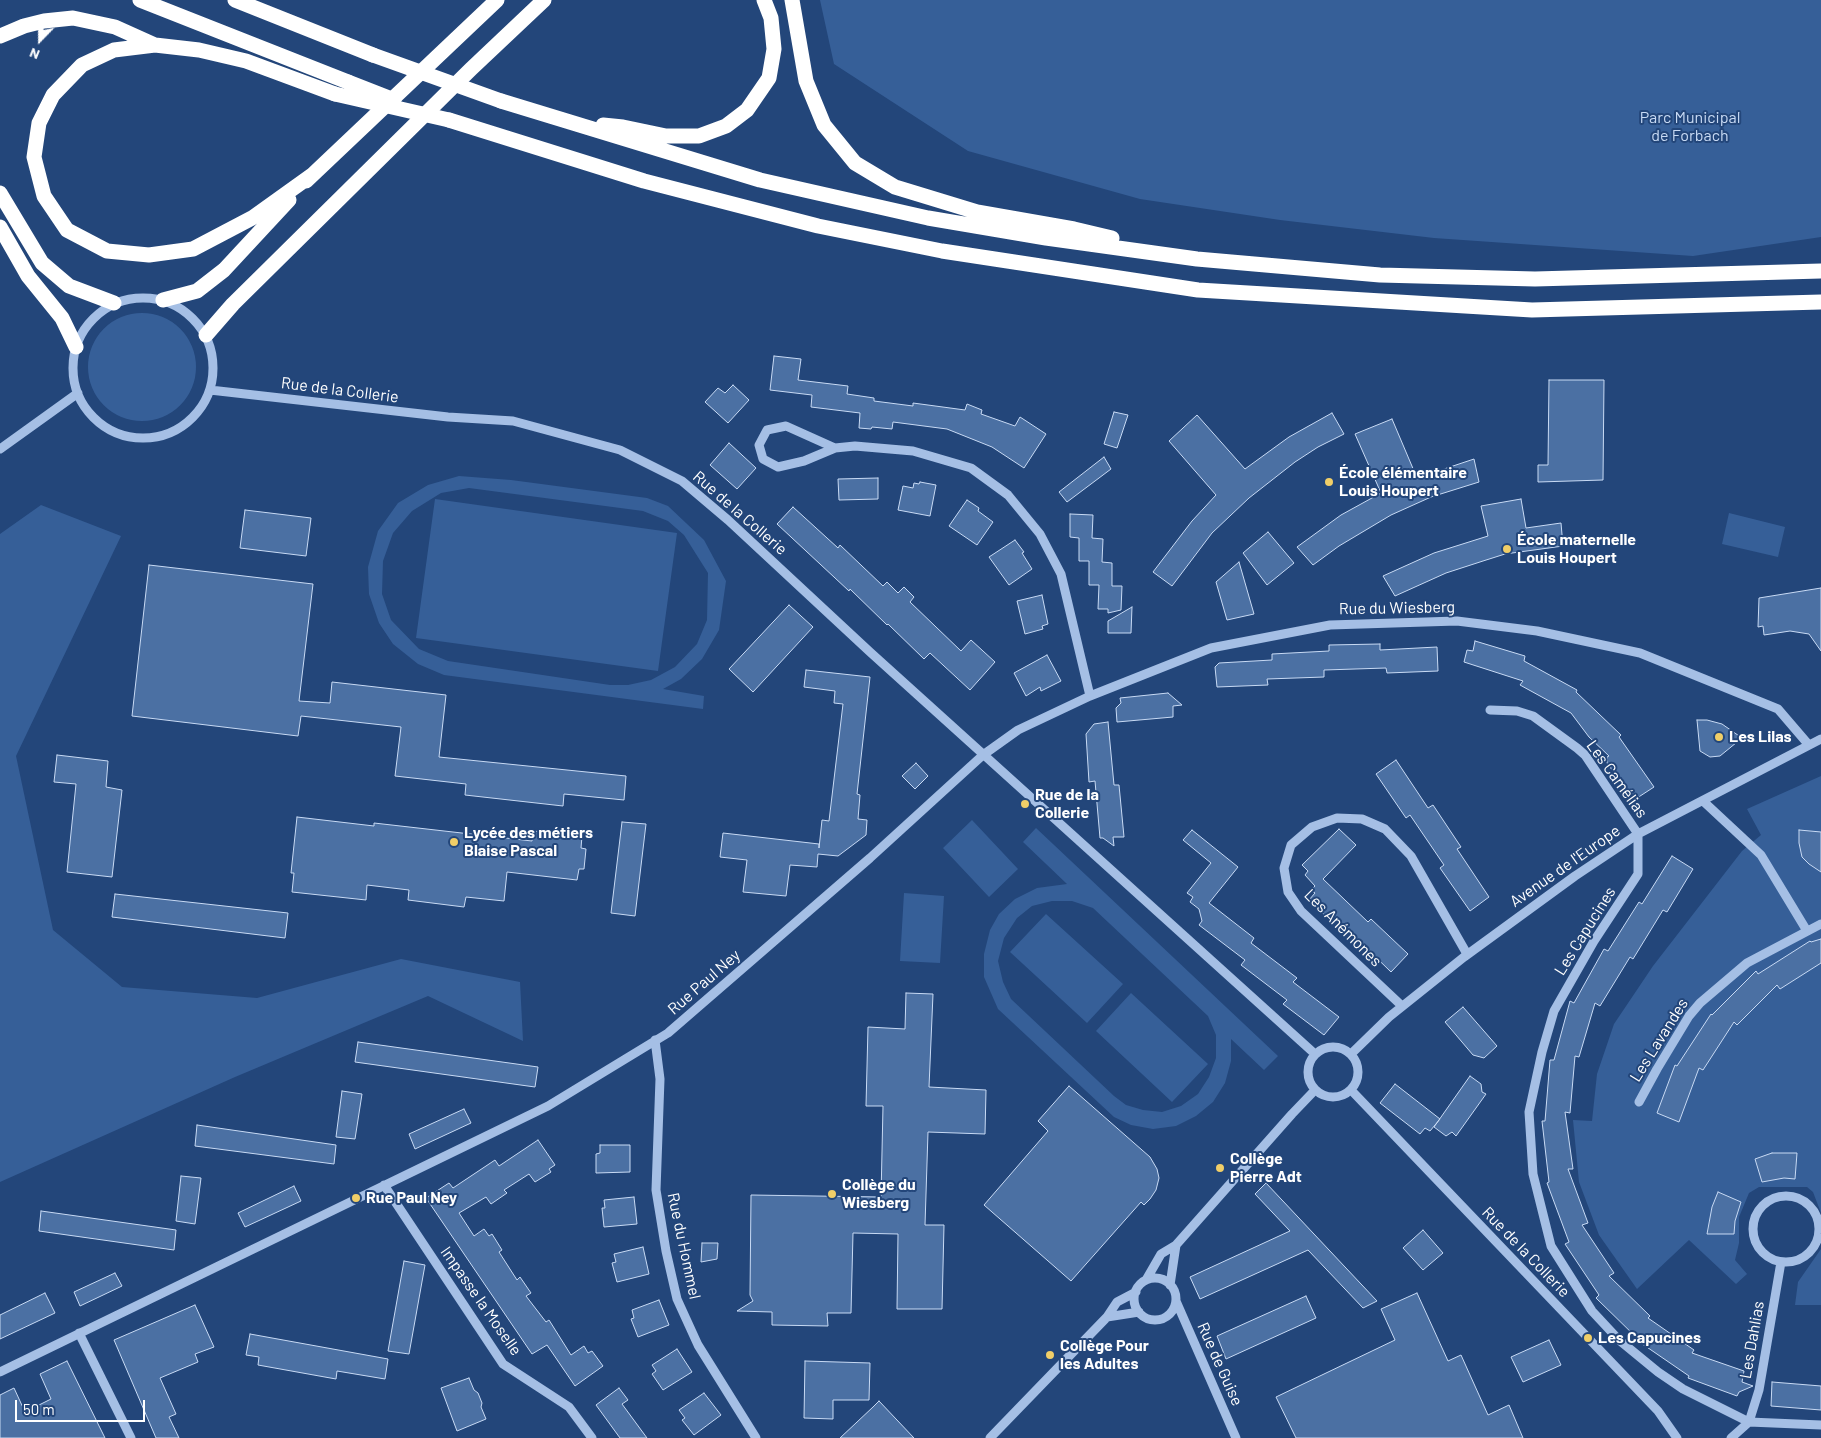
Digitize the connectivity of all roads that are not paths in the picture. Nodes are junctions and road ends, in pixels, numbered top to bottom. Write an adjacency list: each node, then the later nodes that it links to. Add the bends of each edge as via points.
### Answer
1 (140, 0): 9 (highway, bridge)
2 (235, 0): 10 (highway, bridge, via 373,55)
3 (497, 0): 11 (highway)
4 (764, 0): 10 (highway, via 771,18 774,49 769,78 747,110 726,126 699,136 666,136 624,127)
5 (792, 0): 14 (highway, via 806,81 824,125 855,163 895,187 977,212 1074,229)
6 (544, 2): 19 (highway, via 471,69 233,304)
7 (0, 36): 8 (highway, via 24,26 72,18 115,27)
8 (155, 45): 9 (highway, bridge, via 199,50 246,61 335,94); 11 (highway, via 114,50 82,65 53,94 38,123 34,157 44,196 67,230 107,251 149,255 193,249 252,218)
9 (449, 120): 17 (highway, via 644,181 818,226 969,255 1198,290 1532,310)
10 (572, 123): 14 (highway, via 760,180 928,218)
11 (312, 175): 16 (highway, via 224,270 197,291)
12 (0, 193): 18 (highway, via 42,263 70,286)
13 (0, 227): 20 (highway, via 28,276 62,318)
14 (1197, 259): 15 (highway, via 1380,275 1535,279)
15 (1821, 271)
16 (163, 300): 18 (street, via 139,298); 19 (street, via 188,314)
17 (1821, 302)
18 (114, 303): 20 (street, via 84,329)
19 (206, 335): 21 (street, via 214,362)
20 (76, 347): 22 (street, via 73,370)
21 (210, 390): 22 (street, via 200,409 185,424 166,434 145,438 124,435 104,426 88,412); 29 (street, Rue de la Collerie, via 448,417 513,421 620,450 682,481)
22 (78, 393): 24 (street)
23 (835, 448): 23 (street, via 804,462 778,467 763,459 759,445 768,430 786,426); 25 (street, via 855,446 913,451 971,468 1008,495 1040,534 1061,574)
24 (0, 449)
25 (1090, 696): 28 (street, Rue du Wiesberg, via 1211,648 1330,625 1457,622 1537,631 1640,653 1778,708); 29 (street, Rue du Wiesberg, via 1018,730)
26 (1490, 710): 31 (street, Les Camélias, via 1517,711 1533,716 1577,748)
27 (1821, 739): 28 (street, Avenue de l'Europe)
28 (1808, 744): 30 (street, Avenue de l'Europe)
29 (983, 754): 36 (street, Rue Paul Ney, via 870,858 668,1033); 37 (street, Rue de la Collerie)
30 (1703, 801): 31 (street, Avenue de l'Europe); 33 (street, via 1761,855)
31 (1638, 834): 34 (street, Avenue de l'Europe); 53 (street, Les Capucines, via 1638,874 1594,941 1554,1012 1529,1112 1533,1174 1551,1246 1592,1311 1620,1340 1677,1385)
32 (1821, 924): 33 (street, Les Lavandes)
33 (1807, 931): 41 (street, Les Lavandes, via 1747,963 1700,1003 1656,1069)
34 (1467, 954): 35 (street, Avenue de l'Europe); 35 (street, Les Anémones, via 1411,856 1385,829 1362,819 1337,818 1312,827 1291,845 1284,868 1288,892 1301,911)
35 (1402, 1006): 38 (street, Avenue de l'Europe)
36 (655, 1040): 42 (street, Rue Paul Ney, via 548,1106); 57 (street, Rue du Hommel, via 660,1079 656,1190 677,1299 698,1345)
37 (1315, 1054): 38 (street, via 1332,1047 1342,1048); 39 (street, via 1307,1072)
38 (1350, 1054): 40 (street, via 1358,1072)
39 (1315, 1090): 40 (street, via 1333,1097 1342,1096); 43 (street)
40 (1350, 1090): 60 (street, Rue de la Collerie, via 1658,1411)
41 (1639, 1102)
42 (384, 1185): 51 (street, Rue Paul Ney); 56 (street, Impasse la Moselle, via 503,1364 569,1407)
43 (1176, 1245): 45 (street, via 1161,1254); 46 (street)
44 (1781, 1262): 44 (street, via 1771,1259 1758,1248 1753,1235 1753,1220 1765,1202 1780,1196 1793,1196 1808,1204 1817,1215 1819,1233 1814,1247 1800,1260); 53 (street, Les Dahlias, via 1759,1390)
45 (1146, 1280): 46 (street, via 1160,1279); 47 (street)
46 (1170, 1284): 48 (street)
47 (1136, 1292): 49 (street, via 1134,1299); 50 (street, via 1117,1302)
48 (1176, 1301): 49 (street, via 1168,1316 1159,1320 1150,1320); 59 (street, Rue de Guise)
49 (1139, 1312): 50 (street)
50 (1107, 1317): 58 (street)
51 (79, 1333): 52 (street, Rue Paul Ney); 55 (street)
52 (0, 1372)
53 (1749, 1422): 54 (street, Les Capucines); 61 (street)
54 (1821, 1425)
55 (131, 1438)
56 (592, 1438)
57 (756, 1438)
58 (990, 1438)
59 (1236, 1438)
60 (1677, 1438)
61 (1731, 1438)

